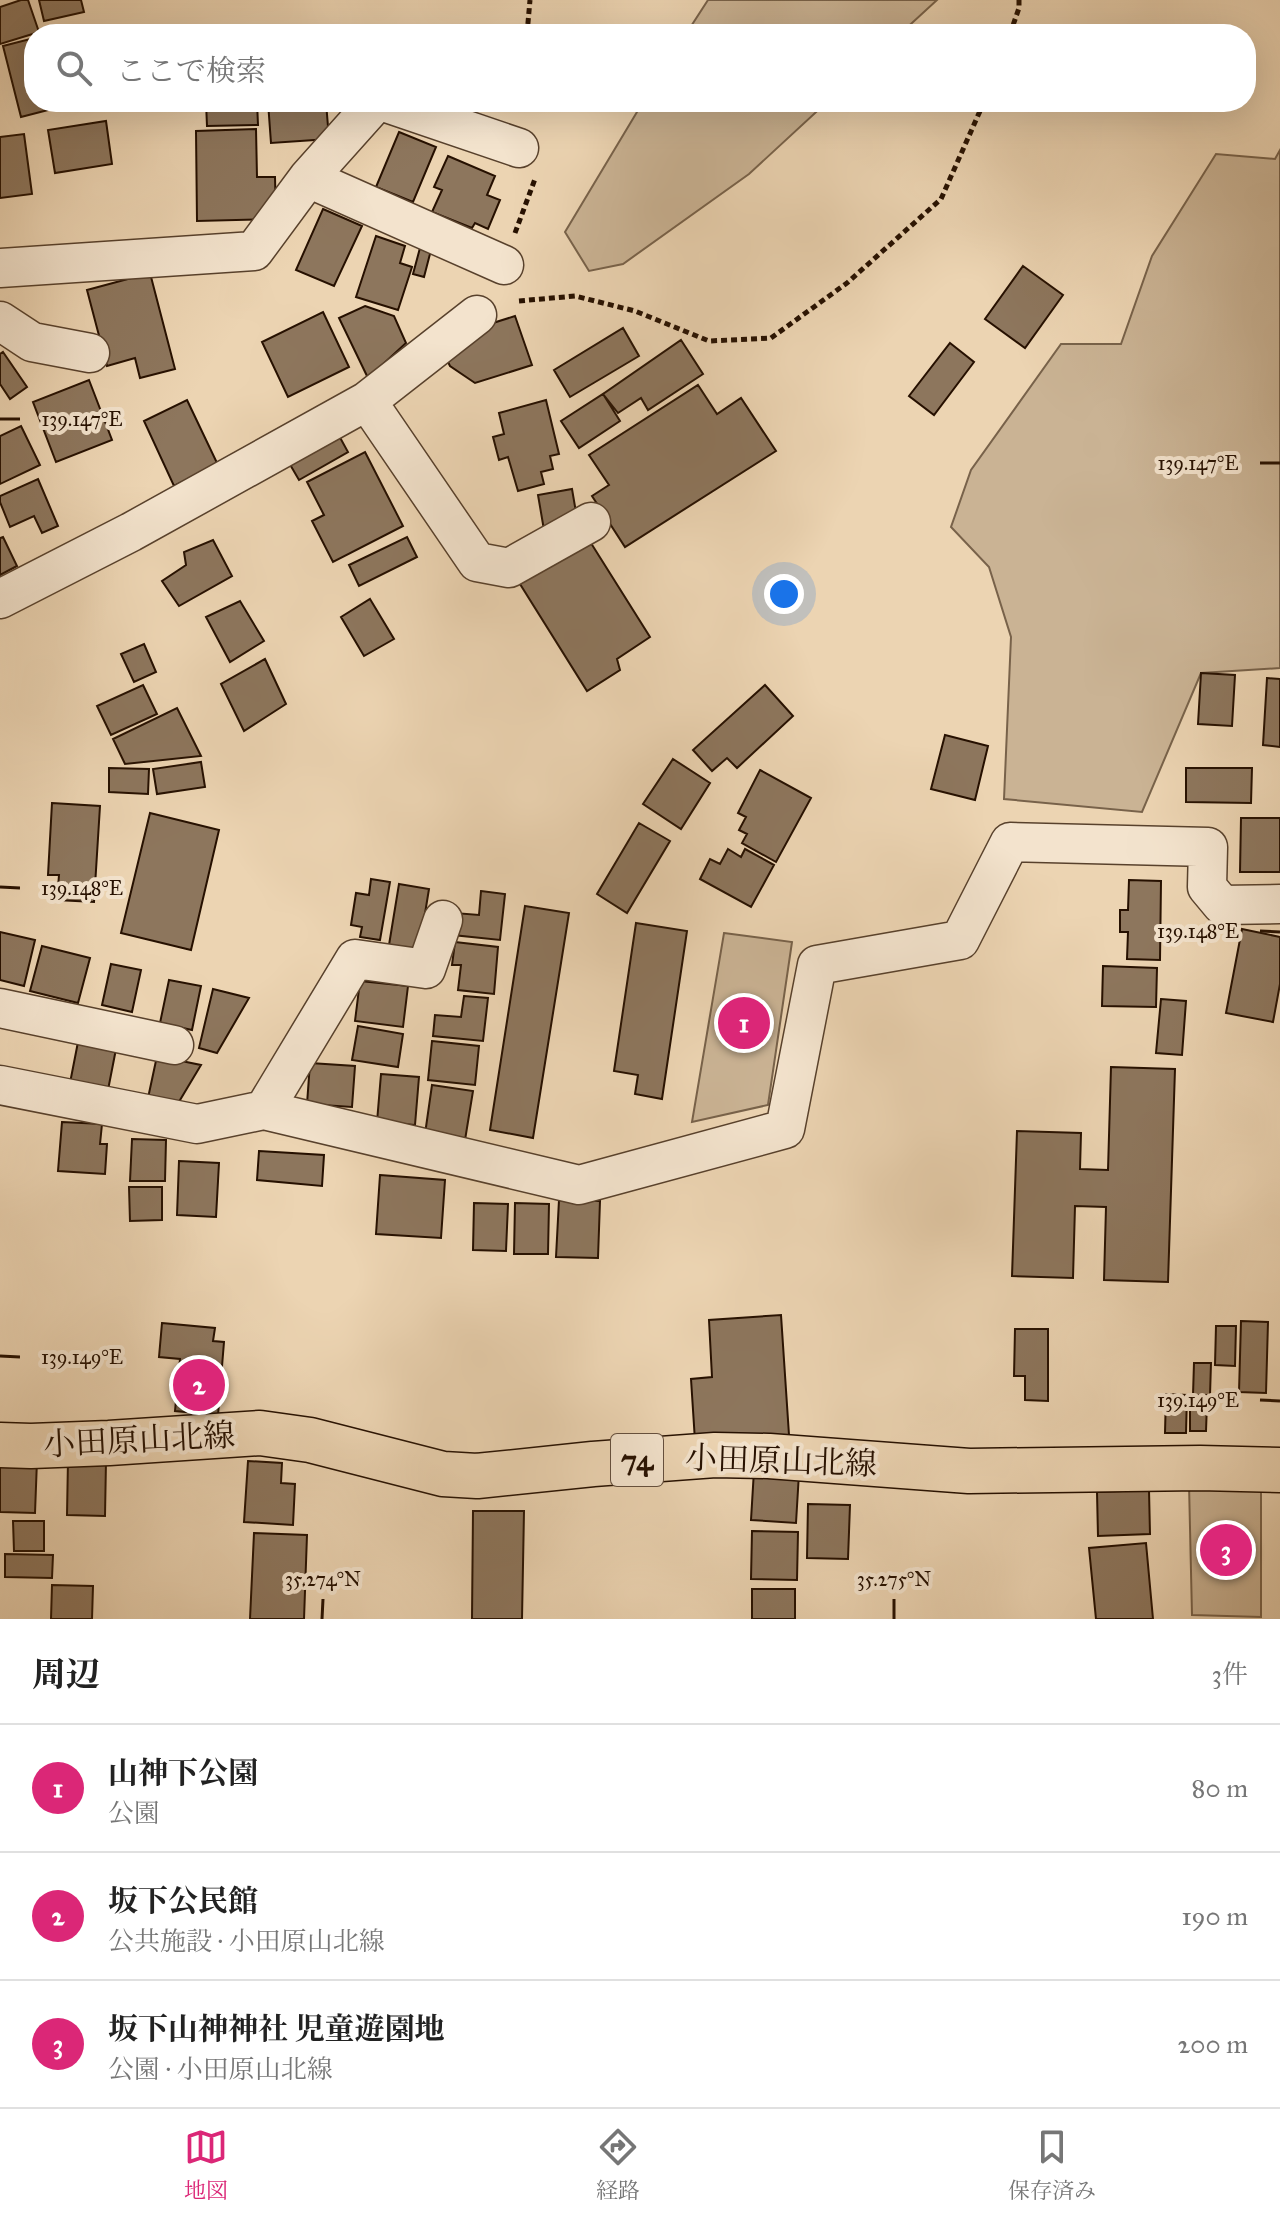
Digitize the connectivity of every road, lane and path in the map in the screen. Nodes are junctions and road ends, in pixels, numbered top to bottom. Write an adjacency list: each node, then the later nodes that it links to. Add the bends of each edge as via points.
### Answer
1 (530, 0): 3 (path)
2 (1019, 0): 4 (path)
3 (528, 24)
4 (1013, 24)
5 (367, 112): 9 (street)
6 (413, 112): 8 (street)
7 (980, 112): 12 (path, via 941,199 847,283 771,338 709,341 635,311 575,296 522,300)
8 (519, 148): 10 (path, via 538,170)
9 (308, 178): 10 (street); 11 (street, via 254,251)
10 (504, 265)
11 (0, 268)
12 (477, 315): 15 (street)
13 (0, 321): 14 (street, via 32,342)
14 (90, 353)
15 (367, 401): 16 (street, via 477,562 509,568); 17 (street)
16 (591, 522)
17 (0, 599)
18 (1280, 904): 23 (street, via 1222,905 1207,887 1208,847 1010,842 960,940 817,965 785,1129 579,1185)
19 (443, 920): 23 (street, via 426,969 355,959)
20 (0, 1008): 21 (street, via 54,1032 128,1052)
21 (174, 1045)
22 (0, 1085): 23 (street, via 197,1124)
23 (264, 1110)
24 (0, 1445): 25 (main road, 小田原山北線 / 74, via 260,1433 310,1440 443,1474 477,1476 715,1455 969,1471)
25 (1280, 1470)

